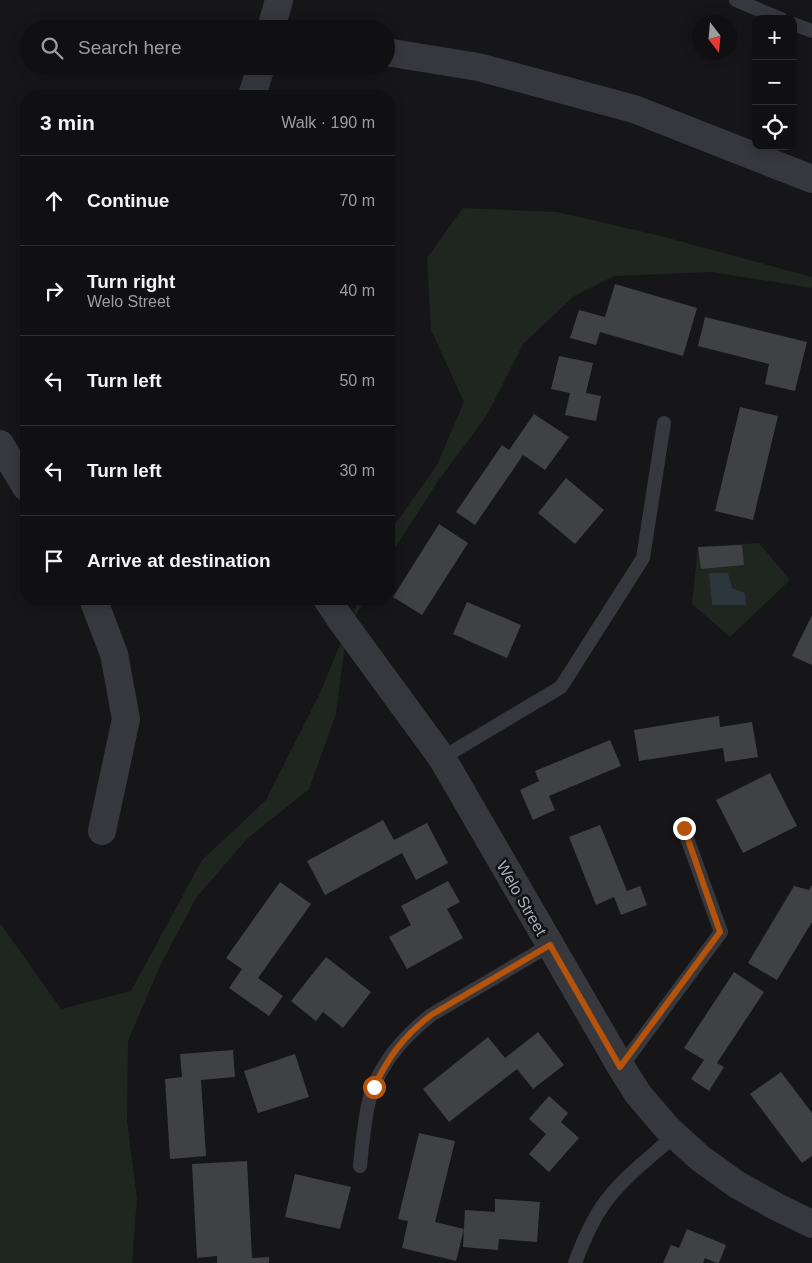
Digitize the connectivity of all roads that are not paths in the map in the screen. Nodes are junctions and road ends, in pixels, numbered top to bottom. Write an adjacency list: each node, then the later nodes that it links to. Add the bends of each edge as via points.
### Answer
1 (279, 0): 4 (street)
2 (736, 0): 3 (lane)
3 (772, 15)
4 (273, 20)
5 (797, 25): 6 (lane)
6 (812, 31)
7 (395, 53): 10 (street, via 478,67 634,109)
8 (258, 75): 9 (street)
9 (254, 90)
10 (812, 179)
11 (664, 424): 16 (lane, via 643,558 561,687)
12 (0, 444): 13 (street)
13 (20, 477)
14 (94, 605): 18 (street, via 114,654 126,719)
15 (334, 609): 16 (street, Welo Street)
16 (442, 758): 19 (street, Welo Street)
17 (684, 828): 20 (lane, via 720,932)
18 (102, 831)
19 (550, 945): 20 (street, Welo Street); 22 (lane, via 431,1015 403,1040 374,1087 368,1105)
20 (620, 1067): 21 (street, Welo Street, via 638,1094)
21 (675, 1135): 23 (street, Welo Street, via 736,1184); 24 (lane, via 620,1184 606,1201 584,1239)
22 (360, 1166)
23 (812, 1224)
24 (575, 1263)

